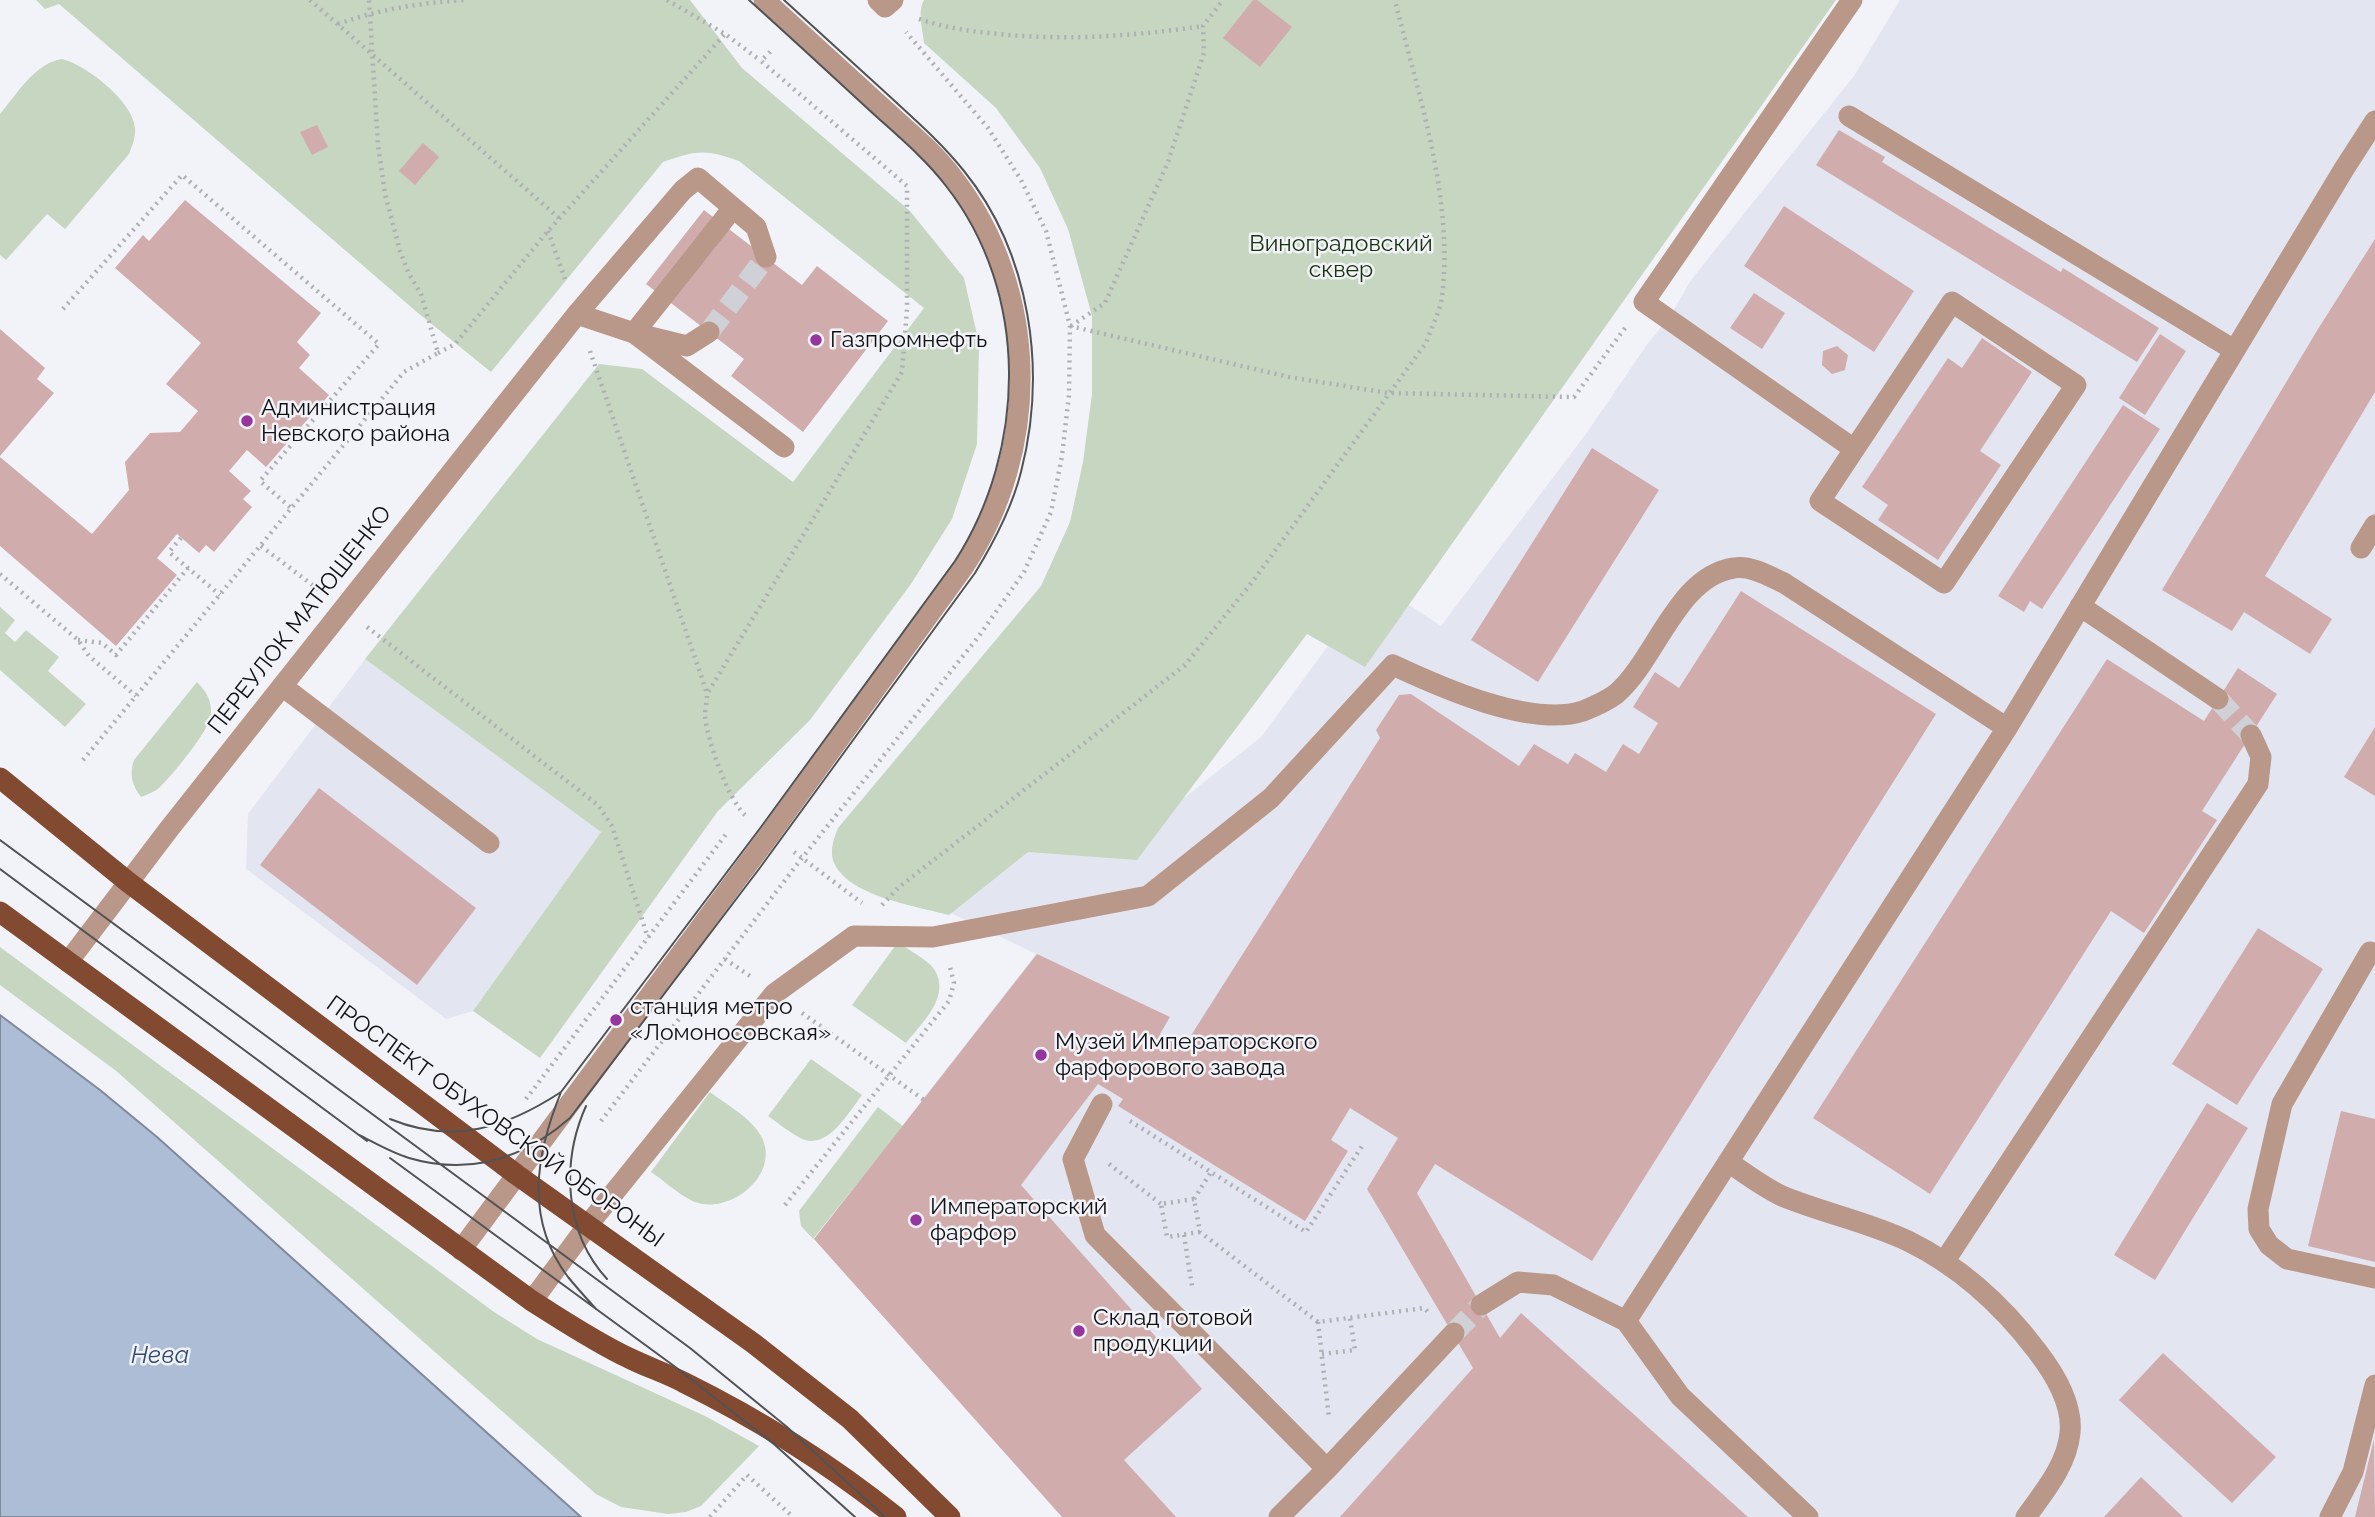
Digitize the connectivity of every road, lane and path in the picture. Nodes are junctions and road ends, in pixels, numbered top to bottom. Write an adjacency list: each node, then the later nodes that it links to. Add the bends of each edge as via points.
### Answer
1 (310, 0): 11 (path)
2 (369, 0): 10 (path)
3 (465, 0): 10 (path)
4 (667, 0): 13 (path)
5 (764, 0): 76 (street, via 927,148 954,179 989,236 1018,330 1021,367 1010,460 1001,496 964,566)
6 (1223, 0): 12 (path)
7 (1395, 0): 31 (path, via 1428,136 1444,254 1441,300 1426,343)
8 (1852, 0): 23 (street)
9 (885, 3): 12 (path, via 946,29 1015,36 1079,39); 26 (path, via 988,128 1021,180 1046,231)
10 (370, 12): 11 (path); 15 (path)
11 (338, 24): 15 (path)
12 (1203, 26): 26 (path, via 1204,53 1168,162 1105,303)
13 (725, 34): 16 (path); 20 (path)
14 (778, 43): 16 (path)
15 (373, 54): 20 (path); 30 (path, via 385,194 400,251 421,294)
16 (761, 61): 46 (path, via 907,186 902,372)
17 (1849, 116): 29 (street)
18 (2375, 121): 29 (street)
19 (733, 208): 22 (street, via 756,227); 25 (street, ПЕРЕУЛОК МАТЮШЕНКО, via 698,178); 28 (street)
20 (559, 218): 21 (path)
21 (548, 231): 25 (path); 30 (path, via 455,344)
22 (766, 257)
23 (1644, 302): 31 (path, via 1574,397); 33 (street)
24 (63, 309): 34 (path, via 182,175 379,344 260,481)
25 (577, 314): 28 (street); 43 (street, ПЕРЕУЛОК МАТЮШЕНКО); 46 (path)
26 (1070, 326): 31 (path, via 1289,377); 56 (path, via 1069,395 1060,467 1051,512 1024,572 979,636)
27 (709, 332): 28 (street, via 687,346)
28 (634, 333): 32 (street)
29 (2234, 350): 42 (street)
30 (438, 353): 34 (path, via 404,372)
31 (1388, 393): 59 (path, via 1253,581 1185,665 899,887)
32 (783, 447)
33 (1854, 449): 33 (street, via 1952,302 2076,385 1944,583 1820,501)
34 (291, 508): 37 (path)
35 (2375, 525): 38 (street)
36 (181, 538): 39 (path, via 169,552)
37 (261, 546): 41 (path); 43 (path)
38 (2361, 548)
39 (188, 568): 41 (path); 44 (path, via 116,655 102,643)
40 (0, 574): 44 (path)
41 (220, 595): 47 (path)
42 (2080, 606): 48 (street); 49 (street)
43 (343, 608): 45 (street, ПЕРЕУЛОК МАТЮШЕНКО); 62 (path, via 598,805 612,826)
44 (78, 640): 47 (path, via 89,656)
45 (282, 686): 55 (street); 57 (street, ПЕРЕУЛОК МАТЮШЕНКО)
46 (707, 694): 53 (path, via 709,742)
47 (136, 696): 51 (path)
48 (2218, 699)
49 (2007, 728): 61 (street, via 1784,583 1736,567 1710,574 1692,590 1615,694 1581,711 1546,715 1501,706 1447,690 1393,665 1271,798 1148,896); 74 (street)
50 (2251, 735): 83 (street, via 2261,757 2258,784)
51 (83, 760)
52 (0, 778): 57 (main road, ПРОСПЕКТ ОБУХОВСКОЙ ОБОРОНЫ)
53 (742, 812)
54 (734, 823): 62 (path)
55 (489, 843)
56 (802, 858): 59 (path); 64 (path)
57 (128, 882): 65 (street, ПЕРЕУЛОК МАТЮШЕНКО); 76 (main road, ПРОСПЕКТ ОБУХОВСКОЙ ОБОРОНЫ)
58 (0, 912): 65 (main road)
59 (875, 913): 60 (path)
60 (854, 936): 61 (street); 66 (street)
61 (933, 937): 67 (path, via 954,983 949,1001)
62 (648, 938): 68 (path)
63 (2373, 950): 84 (street, via 2282,1104 2258,1209 2259,1229 2269,1245 2287,1259)
64 (725, 959): 66 (path); 71 (path)
65 (68, 962): 82 (main road)
66 (775, 993): 67 (path); 80 (street)
67 (891, 1076): 69 (path); 79 (path)
68 (526, 1099)
69 (924, 1100)
70 (1102, 1104): 72 (street); 75 (path)
71 (593, 1132)
72 (1082, 1143): 78 (path); 93 (street, via 1073,1158 1095,1235)
73 (1364, 1143): 75 (path, via 1307,1232)
74 (1728, 1162): 83 (street, via 1780,1195 1907,1241); 88 (street)
75 (1211, 1172): 77 (path)
76 (517, 1175): 80 (main road, ПРОСПЕКТ ОБУХОВСКОЙ ОБОРОНЫ); 82 (street)
77 (1194, 1199): 78 (path); 81 (path)
78 (1161, 1204): 81 (path, via 1167,1237)
79 (785, 1205)
80 (588, 1225): 85 (street); 97 (main road, ПРОСПЕКТ ОБУХОВСКОЙ ОБОРОНЫ, via 679,1288 850,1419)
81 (1200, 1232): 89 (path)
82 (461, 1250): 85 (main road)
83 (1944, 1262): 100 (street, via 1988,1296 2022,1332 2054,1374 2066,1406 2071,1431 2065,1457)
84 (2375, 1279)
85 (532, 1301): 96 (main road, via 582,1333 738,1412 860,1488)
86 (1481, 1306): 88 (street, via 1518,1282 1553,1285)
87 (1350, 1318): 89 (path); 90 (path, via 1424,1308); 91 (path, via 1355,1349)
88 (1626, 1321): 99 (street, via 1679,1396)
89 (1318, 1322): 91 (path)
90 (1453, 1333): 93 (street)
91 (1321, 1354): 93 (path, via 1330,1423)
92 (2375, 1385): 101 (street, via 2353,1472)
93 (1326, 1469): 98 (street)
94 (710, 1517): 95 (path, via 747,1475)
95 (793, 1517)
96 (897, 1517)
97 (950, 1517)
98 (1279, 1517)
99 (1808, 1517)
100 (2026, 1517)
101 (2330, 1517)

